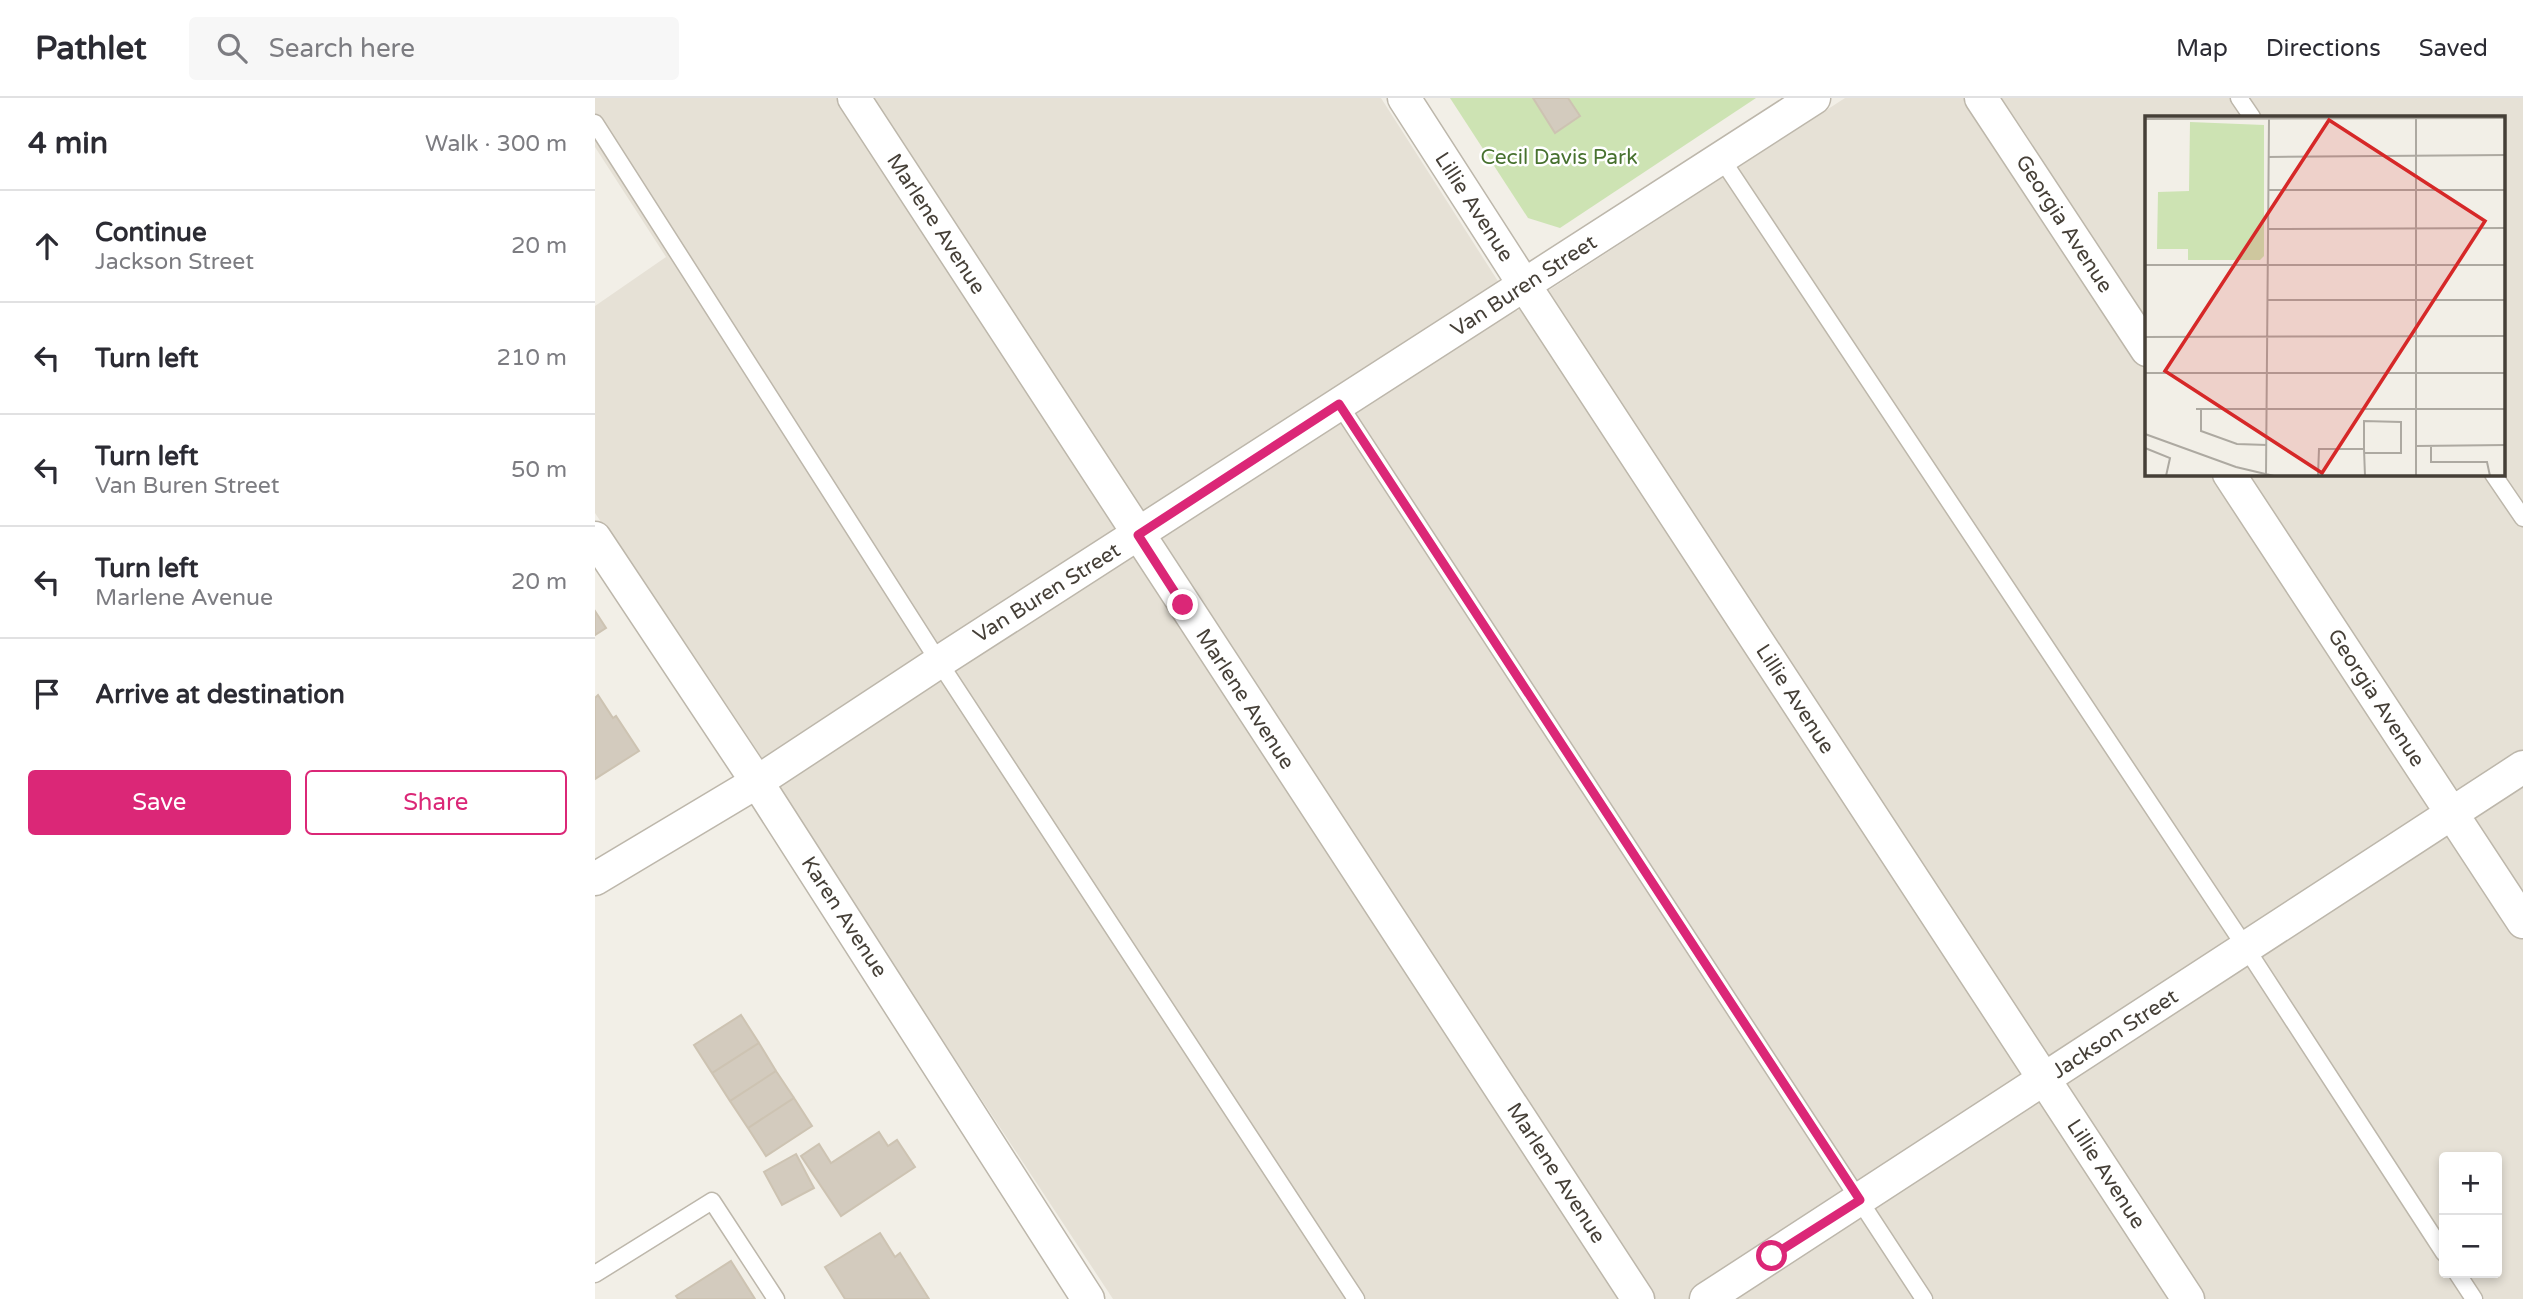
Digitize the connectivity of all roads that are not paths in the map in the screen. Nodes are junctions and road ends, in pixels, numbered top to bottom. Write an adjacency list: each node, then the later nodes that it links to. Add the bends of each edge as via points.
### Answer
1 (854, 98): 15 (street, Marlene Avenue)
2 (1404, 98): 9 (street, Lillie Avenue)
3 (1814, 98): 8 (street, Van Buren Street)
4 (1981, 98): 10 (street, Georgia Avenue)
5 (2239, 98): 6 (lane)
6 (2251, 116)
7 (595, 122): 17 (lane)
8 (1721, 158): 9 (street, Van Buren Street); 23 (lane)
9 (1525, 286): 11 (street, Van Buren Street); 24 (street, Lillie Avenue)
10 (2145, 347)
11 (1339, 404): 15 (street, Van Buren Street); 25 (lane)
12 (2230, 476): 20 (street, Georgia Avenue)
13 (2494, 476): 14 (lane)
14 (2523, 518)
15 (1138, 535): 17 (street, Van Buren Street); 32 (street, Marlene Avenue)
16 (595, 538): 19 (street, Karen Avenue)
17 (939, 662): 19 (street, Van Buren Street); 31 (lane)
18 (2523, 767): 20 (street, Jackson Street)
19 (757, 782): 21 (street, Van Buren Street); 30 (street, Karen Avenue)
20 (2452, 813): 22 (street, Georgia Avenue); 23 (street, Jackson Street)
21 (595, 878)
22 (2523, 922)
23 (2246, 948): 24 (street, Jackson Street); 26 (lane)
24 (2044, 1080): 25 (street, Jackson Street); 35 (street, Lillie Avenue)
25 (1860, 1200): 33 (street, Jackson Street); 34 (lane)
26 (2439, 1245)
27 (595, 1273): 29 (lane, via 712,1201)
28 (2460, 1278): 36 (lane)
29 (776, 1299)
30 (1088, 1299)
31 (1356, 1299)
32 (1639, 1299)
33 (1706, 1299)
34 (1924, 1299)
35 (2188, 1299)
36 (2474, 1299)

